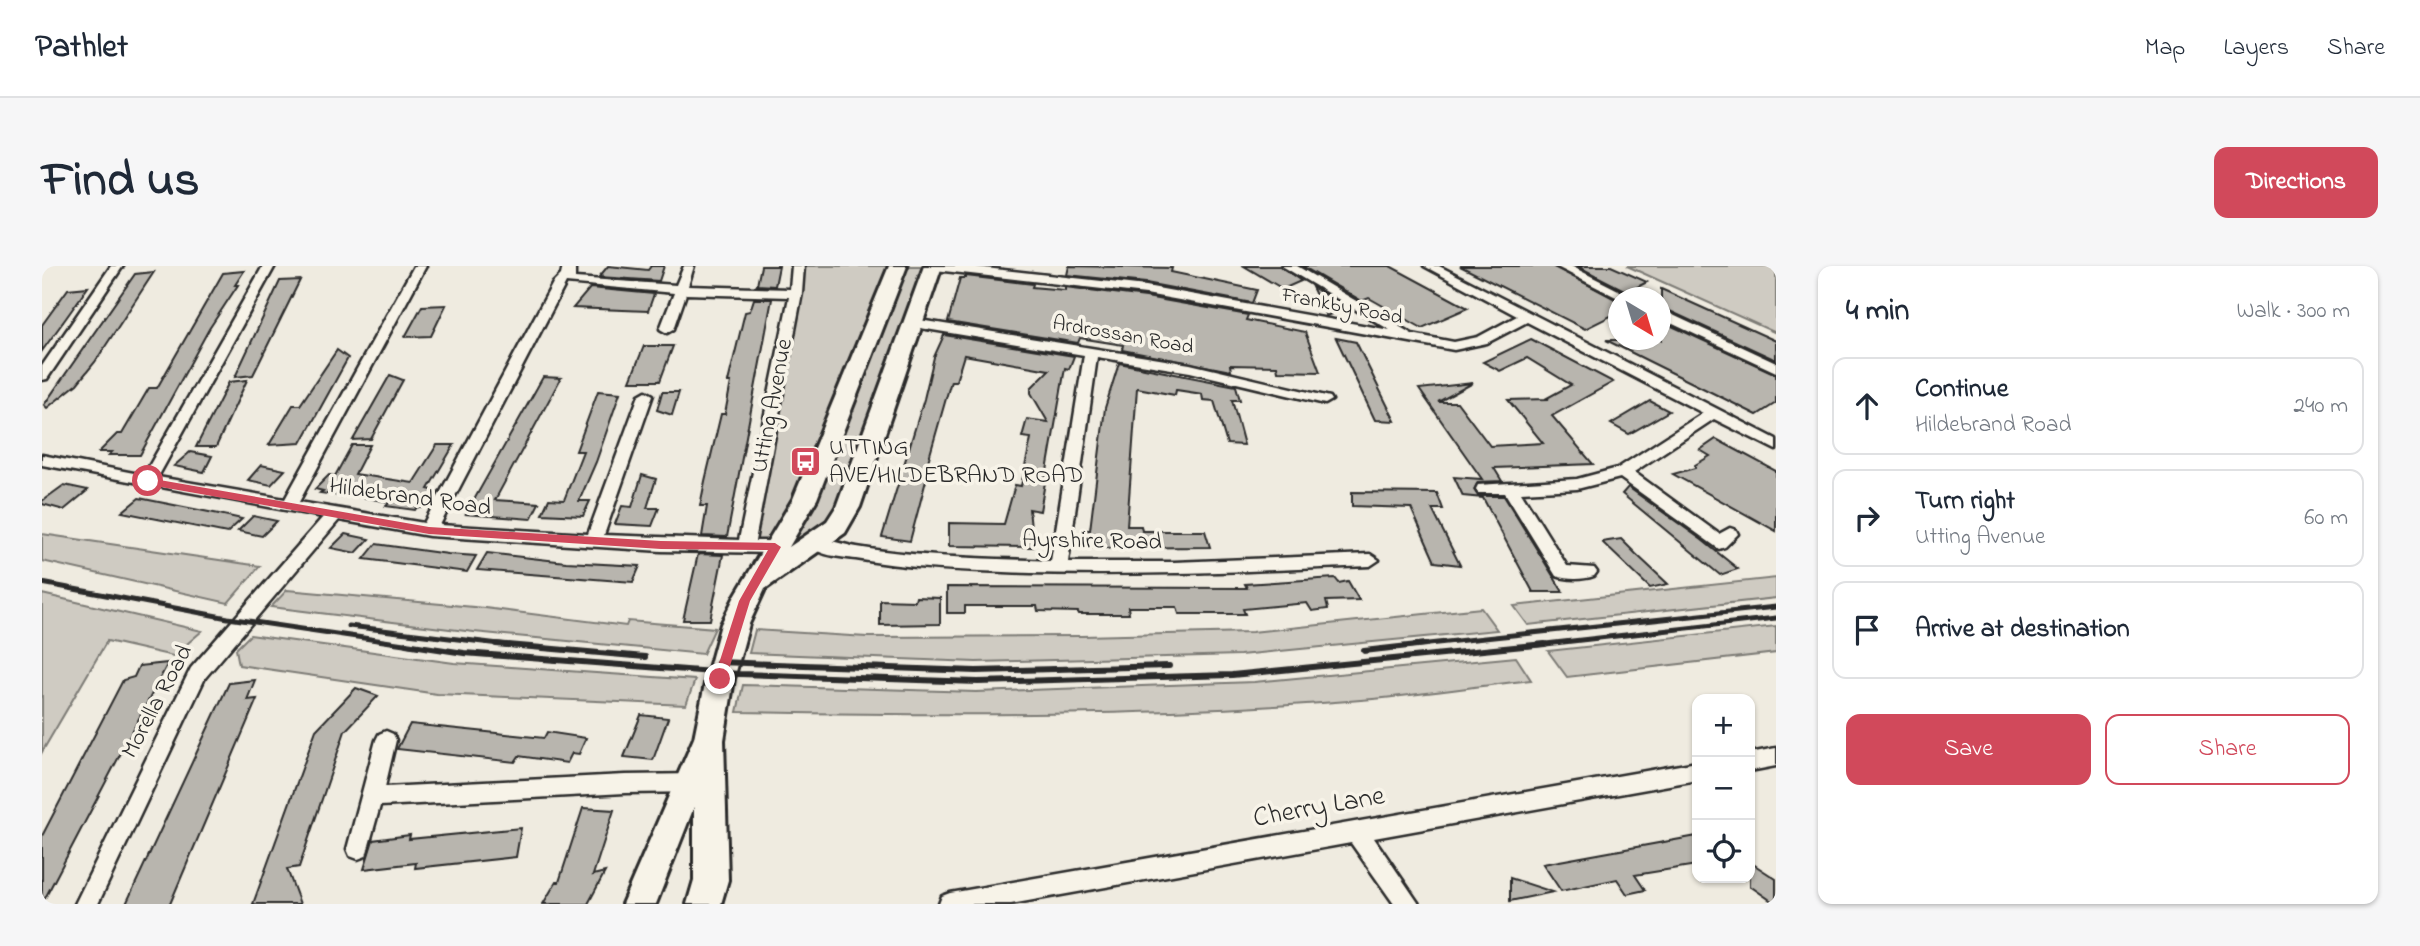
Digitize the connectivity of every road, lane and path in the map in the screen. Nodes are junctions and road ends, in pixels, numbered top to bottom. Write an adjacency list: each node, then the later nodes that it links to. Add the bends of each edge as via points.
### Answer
1 (117, 266): 24 (street)
2 (270, 266): 31 (street)
3 (420, 266): 34 (street)
4 (798, 266): 16 (street, Utting Avenue)
5 (898, 266): 40 (street, via 805,499)
6 (934, 266): 13 (street, Frankby Road); 19 (street)
7 (1051, 266): 13 (street)
8 (1288, 266): 21 (street)
9 (1430, 266): 17 (street)
10 (1561, 266): 14 (street)
11 (689, 267): 15 (street)
12 (568, 271): 15 (street, via 570,281); 36 (street)
13 (1048, 280): 21 (street, Frankby Road, via 1146,290)
14 (1608, 288)
15 (680, 290): 16 (street); 20 (street)
16 (796, 293): 39 (street, Utting Avenue)
17 (1528, 316): 21 (street, Frankby Road, via 1482,340 1454,346); 27 (street)
18 (1671, 318): 23 (street)
19 (914, 323): 22 (street, Ardrossan Road); 40 (street, via 848,508 836,527)
20 (667, 329)
21 (1419, 341)
22 (1091, 352): 26 (street, Ardrossan Road, via 1190,368); 42 (street)
23 (1776, 369)
24 (42, 376)
25 (646, 396): 38 (street)
26 (1325, 400)
27 (1713, 413): 28 (street); 30 (street)
28 (1776, 445)
29 (42, 460): 31 (street, Hildebrand Road)
30 (1623, 472): 32 (street, via 1577,484); 37 (street, via 1718,543)
31 (148, 481): 34 (street, Hildebrand Road)
32 (1510, 488): 33 (street); 43 (street, via 1562,572)
33 (1484, 489)
34 (289, 506): 35 (street, Hildebrand Road)
35 (335, 514): 36 (street, Hildebrand Road); 52 (street, Morella Road, via 198,673)
36 (429, 530): 38 (street, Hildebrand Road)
37 (1730, 534)
38 (594, 540): 39 (street, Hildebrand Road)
39 (746, 545): 40 (street, Hildebrand Road)
40 (796, 548): 42 (street, Ayrshire Road, via 828,548 903,561); 48 (street, via 753,586 735,624)
41 (1370, 560): 42 (street, Ayrshire Road)
42 (1059, 568)
43 (1588, 572)
44 (386, 740): 49 (street)
45 (1776, 757): 46 (street)
46 (1755, 761)
47 (1692, 772): 50 (street, Cherry Lane)
48 (698, 783): 49 (street); 53 (street); 54 (street, via 711,880)
49 (372, 797): 51 (street)
50 (1356, 832): 55 (street, Cherry Lane); 56 (street)
51 (358, 849)
52 (86, 904)
53 (639, 904)
54 (704, 904)
55 (950, 904)
56 (1408, 904)

